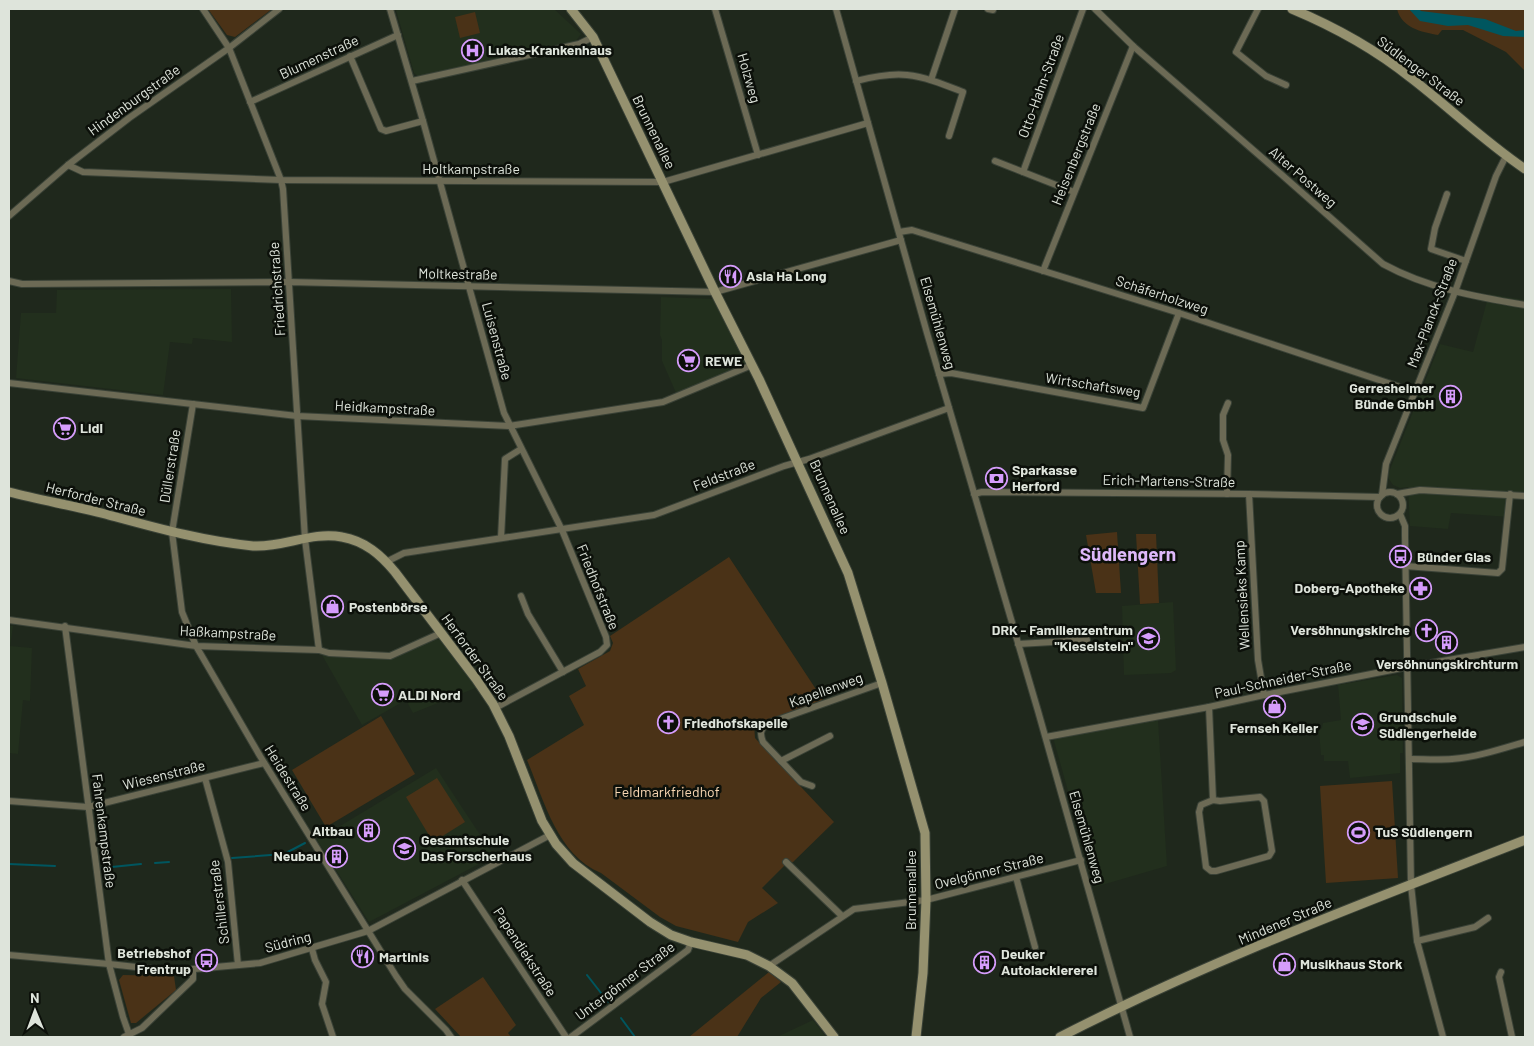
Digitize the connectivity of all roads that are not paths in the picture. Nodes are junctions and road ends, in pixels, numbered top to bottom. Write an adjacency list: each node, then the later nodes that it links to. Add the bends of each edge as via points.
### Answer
1 (203, 9): 15 (street, Friedrichstraße)
2 (279, 9): 15 (street, Hindenburgstraße)
3 (390, 9): 12 (street, Luisenstraße)
4 (571, 9): 13 (main road, Brunnenallee)
5 (715, 9): 25 (street, Holzweg)
6 (836, 9): 19 (street, Elsemühlenweg)
7 (955, 9): 17 (street)
8 (1083, 9): 30 (street, Otto-Hahn-Straße)
9 (1095, 9): 14 (street, Alter Postweg)
10 (1258, 9): 20 (street, via 1236,52 1266,76)
11 (1292, 9): 26 (main road, Südlenger Straße, via 1333,27 1411,77)
12 (398, 35): 16 (street, Blumenstraße); 18 (street, Luisenstraße)
13 (593, 37): 18 (street, via 579,44); 33 (main road, Brunnenallee)
14 (1133, 46): 34 (street, Heisenbergstraße); 45 (street, Alter Postweg, via 1383,264)
15 (229, 48): 21 (street, Friedrichstraße); 28 (street, Hindenburgstraße)
16 (350, 56): 21 (street, Blumenstraße); 22 (street, via 381,129 386,131)
17 (931, 80): 19 (street, via 907,75); 24 (street, via 963,92)
18 (412, 81): 22 (street, Luisenstraße)
19 (856, 81): 23 (street, Elsemühlenweg)
20 (1286, 85)
21 (250, 102): 31 (street, Friedrichstraße)
22 (424, 122): 32 (street, Luisenstraße)
23 (868, 123): 25 (street, Holtkampstraße); 37 (street, Elsemühlenweg)
24 (949, 136)
25 (758, 155): 33 (street, Holtkampstraße)
26 (1506, 156): 29 (main road, Südlenger Straße); 39 (street, Max-Planck-Straße)
27 (995, 161): 30 (street)
28 (68, 165): 31 (street, Holtkampstraße, via 83,172); 36 (street, Hindenburgstraße)
29 (1525, 169)
30 (1023, 172): 34 (street)
31 (281, 180): 32 (street, Holtkampstraße); 42 (street, Friedrichstraße)
32 (440, 181): 33 (street, Holtkampstraße); 43 (street, Luisenstraße)
33 (663, 182): 44 (main road, Brunnenallee)
34 (1074, 192): 40 (street, Heisenbergstraße)
35 (1447, 194): 39 (street, via 1430,249)
36 (9, 216)
37 (899, 232): 38 (street, Elsemühlenweg); 40 (street, Schäferholzweg, via 912,230)
38 (901, 240): 44 (street, Moltkestraße); 49 (street, Elsemühlenweg)
39 (1466, 261): 45 (street, Max-Planck-Straße)
40 (1043, 271): 47 (street, Schäferholzweg)
41 (9, 281): 42 (street, Moltkestraße, via 22,284)
42 (289, 282): 43 (street, Moltkestraße); 55 (street, Friedrichstraße)
43 (470, 286): 44 (street, Moltkestraße); 56 (street, Luisenstraße)
44 (715, 292): 48 (main road, Brunnenallee)
45 (1455, 292): 46 (street, Alter Postweg); 51 (street, Max-Planck-Straße)
46 (1525, 305)
47 (1179, 313): 49 (street, Wirtschaftsweg, via 1143,408 951,372); 51 (street, Schäferholzweg)
48 (752, 365): 56 (street, Heidkampstraße, via 663,402); 58 (main road, Brunnenallee)
49 (939, 374): 54 (street, Elsemühlenweg)
50 (9, 383): 53 (street, Heidkampstraße)
51 (1415, 392): 59 (street, Max-Planck-Straße, via 1386,464)
52 (1228, 403): 64 (street, via 1223,415 1223,440 1228,455)
53 (193, 404): 55 (street, Heidkampstraße); 73 (street, Düllerstraße)
54 (950, 408): 58 (street, Feldstraße); 63 (street, Elsemühlenweg)
55 (297, 416): 56 (street, Heidkampstraße); 76 (street, Friedrichstraße)
56 (509, 426): 57 (street, Luisenstraße)
57 (521, 450): 72 (street, Luisenstraße); 75 (street, via 504,459)
58 (799, 462): 72 (street, Feldstraße, via 654,515); 90 (main road, Brunnenallee, via 848,573)
59 (1384, 479): 62 (street); 68 (street, Max-Planck-Straße)
60 (1420, 490): 62 (street); 66 (street); 69 (street)
61 (9, 492): 73 (main road, Herforder Straße)
62 (1396, 493): 68 (street, via 1388,492); 69 (street)
63 (974, 494): 64 (street, Erich-Martens-Straße); 84 (street, Elsemühlenweg)
64 (1227, 494): 65 (street, Erich-Martens-Straße)
65 (1249, 494): 68 (street, Erich-Martens-Straße); 91 (street, Wellensieks Kamp, via 1258,660)
66 (1510, 494): 67 (street); 78 (street, via 1502,569 1498,573)
67 (1525, 496)
68 (1379, 499): 71 (street, via 1379,512)
69 (1403, 501): 70 (street)
70 (1400, 514): 71 (street); 74 (street)
71 (1394, 518): 74 (street)
72 (562, 530): 75 (street, Feldstraße); 89 (street, Friedhofstraße, via 606,637 606,645 600,652)
73 (172, 532): 76 (main road, Herforder Straße, via 252,546); 85 (street, Heidestraße, via 182,612)
74 (1405, 536): 78 (street)
75 (501, 538): 77 (street, Feldstraße, via 404,553)
76 (305, 539): 77 (main road, Herforder Straße, via 326,536 350,539 365,545); 87 (street, Friedrichstraße)
77 (386, 562): 82 (main road, Herforder Straße)
78 (1405, 566): 88 (street)
79 (521, 596): 89 (street, via 528,614)
80 (9, 620): 81 (street, Haßkampstraße)
81 (65, 626): 85 (street, Haßkampstraße); 104 (street, Fahrenkampstraße)
82 (441, 633): 87 (street, Haßkampstraße, via 390,656); 93 (main road, Herforder Straße)
83 (1087, 640): 84 (street)
84 (1018, 644): 95 (street, Elsemühlenweg)
85 (196, 646): 87 (street, Haßkampstraße); 99 (street, Heidestraße)
86 (1525, 647): 88 (street, Paul-Schneider-Straße)
87 (319, 650)
88 (1407, 667): 91 (street, Paul-Schneider-Straße); 97 (street)
89 (563, 672): 93 (street, Friedhofstraße)
90 (882, 683): 98 (street, Kapellenweg, via 766,724 760,736); 112 (main road, Brunnenallee, via 925,833)
91 (1264, 695): 92 (street, Paul-Schneider-Straße)
92 (1209, 707): 95 (street, Paul-Schneider-Straße); 102 (street)
93 (495, 708): 105 (main road, Herforder Straße)
94 (830, 736): 98 (street)
95 (1046, 737): 107 (street, Elsemühlenweg)
96 (1525, 742): 97 (street, via 1469,757)
97 (1409, 759): 111 (street)
98 (781, 761): 101 (street, Kapellenweg, via 801,782)
99 (264, 763): 100 (street, Wiesenstraße); 115 (street, Heidestraße)
100 (205, 778): 104 (street, Wiesenstraße); 122 (street, Schillerstraße, via 228,862)
101 (812, 786)
102 (1213, 800): 102 (street, via 1201,805 1199,812 1206,868 1216,871 1269,856 1272,851 1264,801 1260,797)
103 (9, 801): 104 (street, Wiesenstraße)
104 (88, 807): 121 (street, Fahrenkampstraße)
105 (550, 835): 110 (street, Südring); 117 (main road, Herforder Straße, via 573,863 592,879 661,930)
106 (1525, 840): 111 (main road, Mindener Straße)
107 (1081, 860): 109 (street, Ovelgönner Straße); 126 (street, Elsemühlenweg)
108 (786, 862): 113 (street)
109 (1016, 877): 112 (street, Ovelgönner Straße); 118 (street)
110 (462, 880): 115 (street, Südring); 130 (street, Papendiekstraße)
111 (1411, 885): 116 (street); 126 (main road, Mindener Straße, via 1373,898)
112 (926, 900): 113 (street, Ovelgönner Straße, via 854,909); 133 (main road, Brunnenallee)
113 (842, 916): 123 (street, Ovelgönner Straße)
114 (1488, 918): 116 (street, via 1475,927)
115 (368, 931): 119 (street, Südring); 129 (street, Heidestraße, via 404,989)
116 (1417, 941): 136 (street)
117 (690, 942): 123 (main road, Herforder Straße, via 742,954); 131 (street, Untergönner Straße, via 688,950)
118 (1035, 947)
119 (312, 949): 122 (street, Südring); 128 (street, via 326,982 322,1004)
120 (9, 955): 121 (street, Südring)
121 (109, 964): 124 (street, Südring); 127 (street, Fahrenkampstraße)
122 (238, 965): 124 (street, Südring)
123 (769, 966): 132 (main road, Herforder Straße, via 792,983)
124 (192, 970): 127 (street, via 193,979 142,1028)
125 (1501, 972): 137 (street, via 1499,977)
126 (1122, 1006): 134 (main road, Mindener Straße); 135 (street, Elsemühlenweg)
127 (128, 1036)
128 (333, 1037)
129 (451, 1037)
130 (566, 1037)
131 (571, 1037)
132 (834, 1037)
133 (916, 1037)
134 (1060, 1037)
135 (1130, 1037)
136 (1443, 1037)
137 (1512, 1037)

